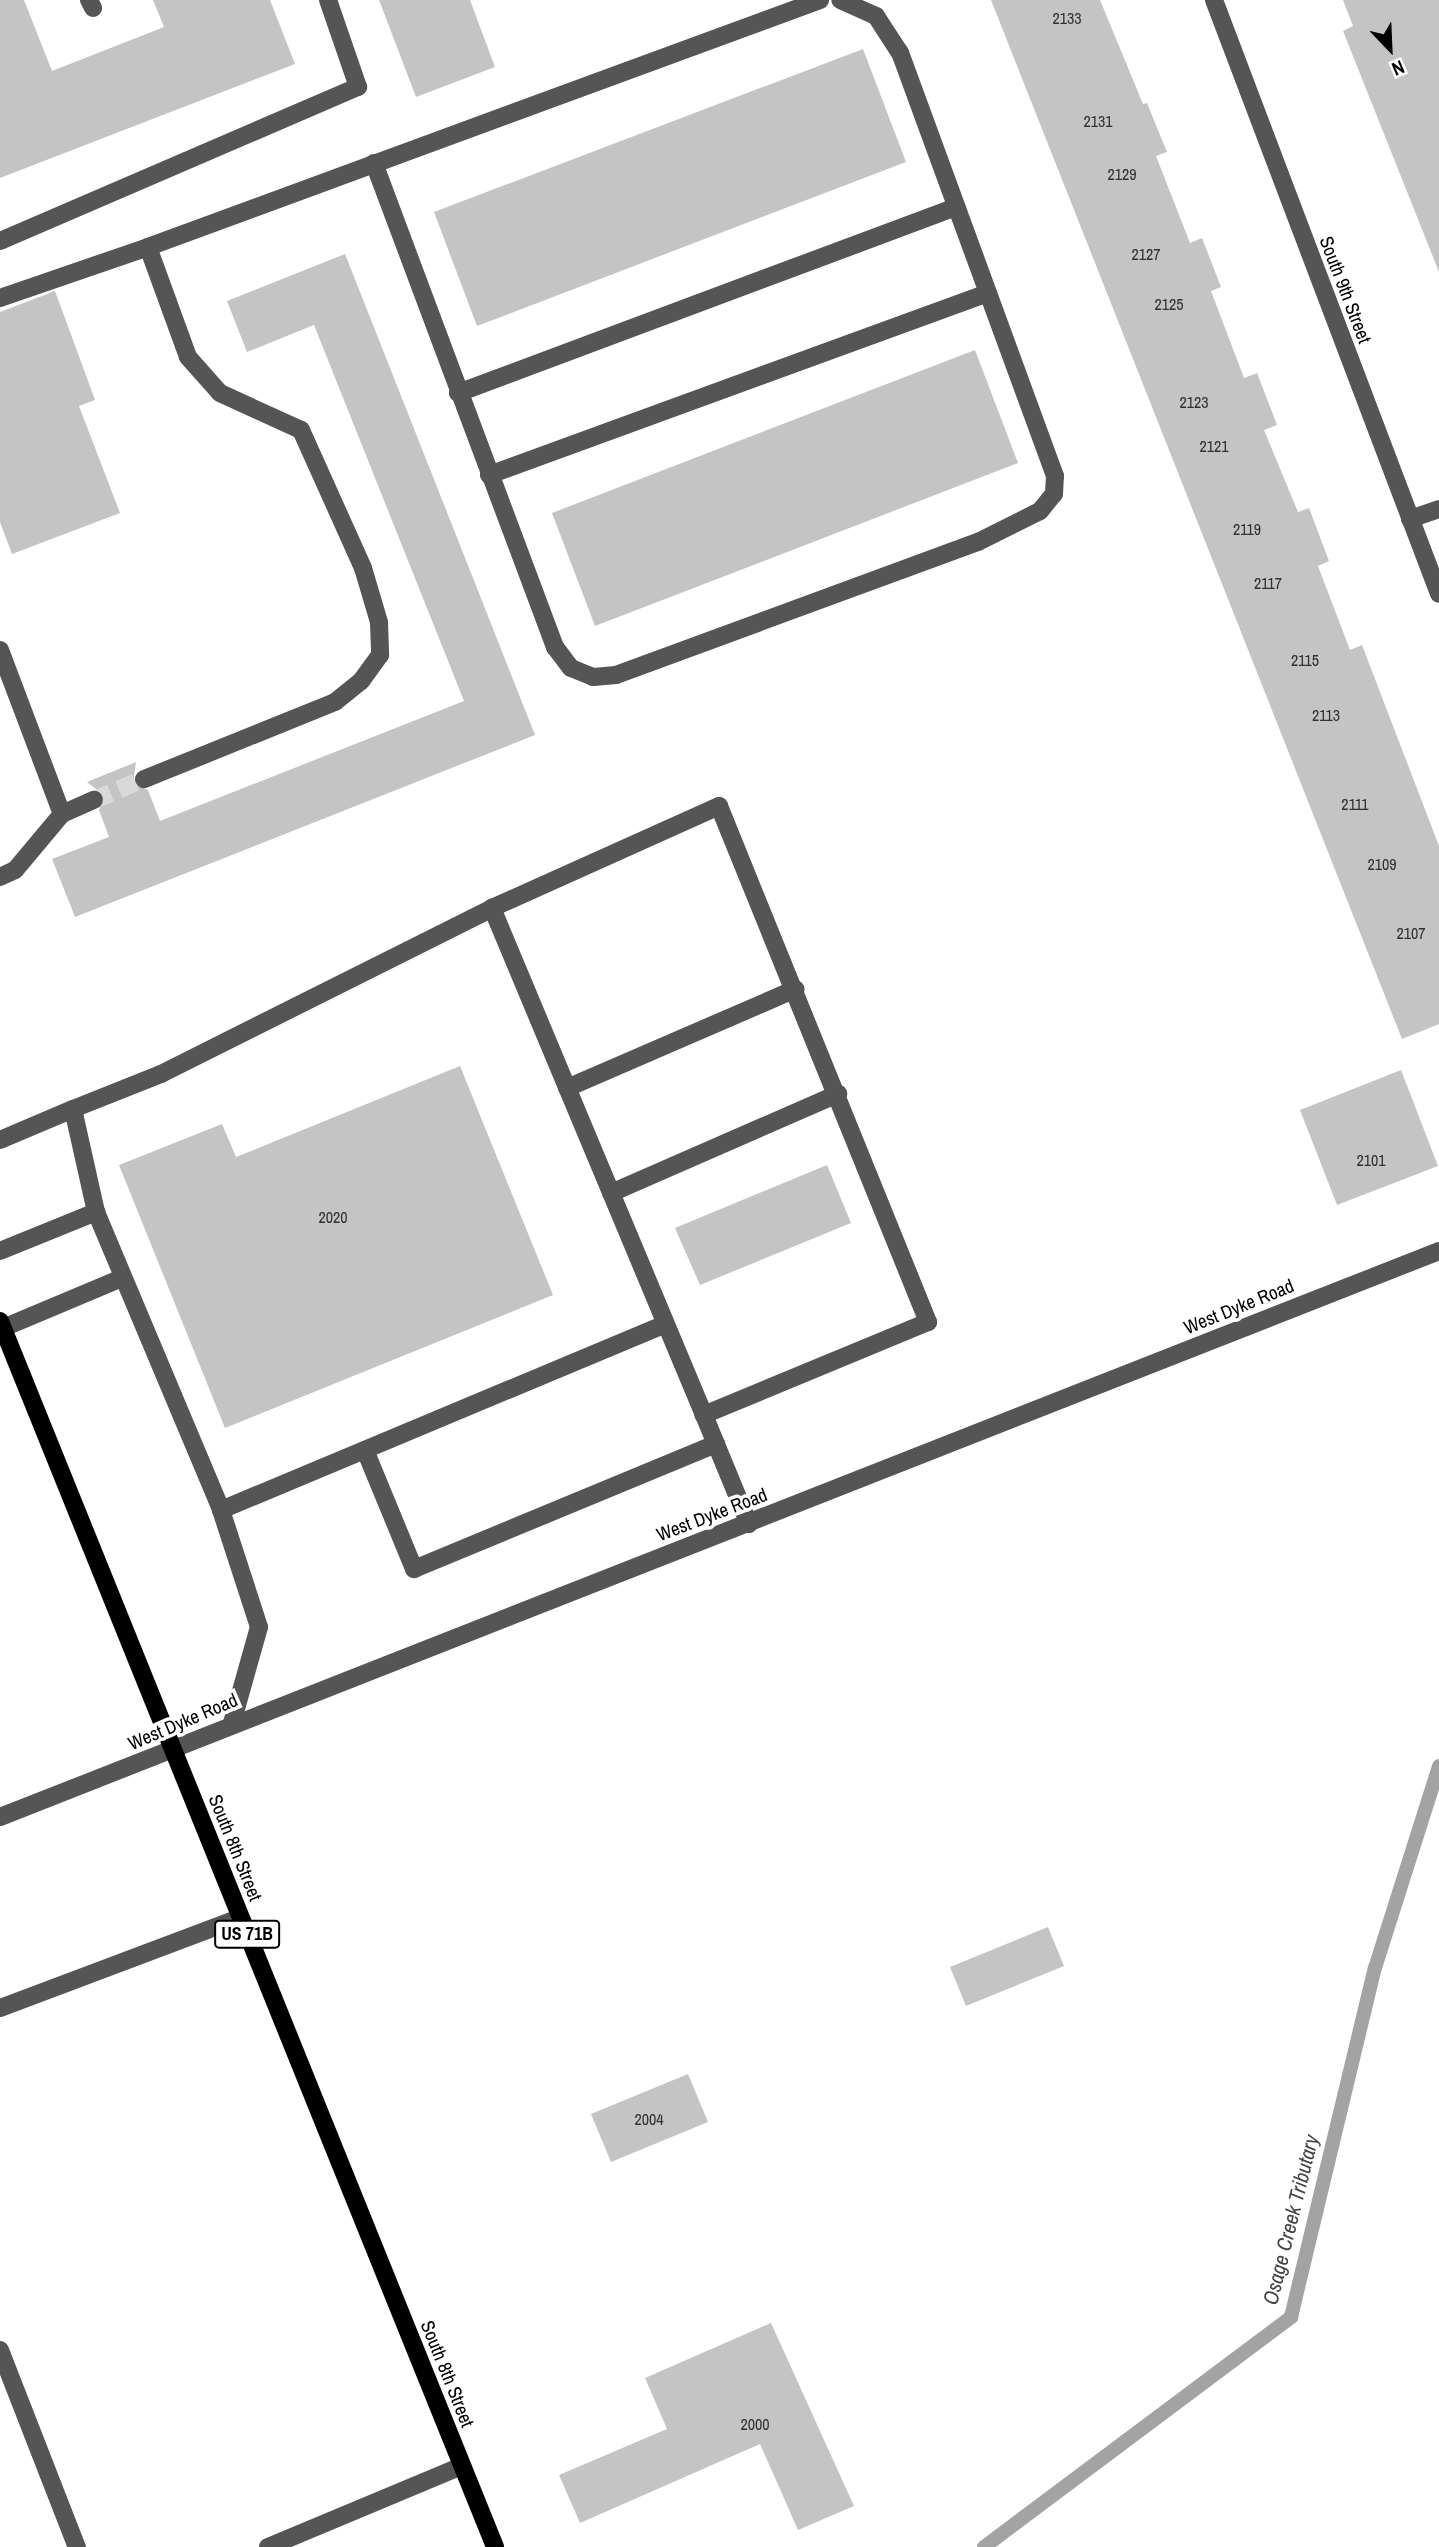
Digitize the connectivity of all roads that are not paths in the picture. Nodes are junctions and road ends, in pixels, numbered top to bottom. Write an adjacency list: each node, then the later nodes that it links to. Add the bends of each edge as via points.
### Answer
1 (328, 0): 7 (street, via 358,86)
2 (820, 0): 5 (street)
3 (840, 0): 6 (street, via 876,16 900,53)
4 (1214, 0): 14 (street, South 9th Street)
5 (374, 163): 8 (street); 11 (street)
6 (956, 207): 9 (street); 11 (street)
7 (0, 241)
8 (148, 247): 10 (street); 17 (street, via 188,357 220,393 301,430 363,568 379,622 380,655 335,702)
9 (988, 293): 12 (street); 12 (street, via 1055,476 1054,494 1040,511 978,542 616,675 593,677 570,668 555,647)
10 (0, 298)
11 (458, 393): 12 (street)
12 (489, 475)
13 (1439, 509): 14 (street)
14 (1410, 519): 15 (street, South 9th Street)
15 (1439, 594)
16 (0, 650): 19 (street)
17 (144, 779)
18 (94, 800): 19 (street)
19 (62, 814): 20 (street, via 15,870)
20 (0, 877)
21 (492, 908): 22 (street, via 719,806); 23 (street); 25 (street, via 161,1074)
22 (796, 989): 23 (street); 24 (street)
23 (567, 1088): 27 (street)
24 (838, 1094): 27 (street); 34 (street, via 928,1322)
25 (73, 1109): 26 (street); 28 (street)
26 (0, 1140)
27 (611, 1193): 33 (street)
28 (96, 1212): 29 (street); 31 (street)
29 (0, 1251)
30 (1439, 1251): 38 (street, West Dyke Road)
31 (122, 1278): 32 (street); 37 (street)
32 (1, 1324): 40 (main road, South 8th Street / US 71B)
33 (666, 1324): 34 (street); 36 (street)
34 (704, 1415): 35 (street)
35 (716, 1444): 36 (street, via 414,1569); 38 (street)
36 (365, 1450): 37 (street)
37 (220, 1510): 39 (street, via 259,1627)
38 (749, 1524): 39 (street, West Dyke Road)
39 (232, 1723): 40 (street, West Dyke Road)
40 (173, 1752): 41 (street, West Dyke Road); 42 (main road, South 8th Street / US 71B)
41 (0, 1817)
42 (240, 1918): 43 (street); 45 (main road, South 8th Street / US 71B)
43 (0, 2008)
44 (0, 2350): 46 (street)
45 (462, 2466): 47 (street); 48 (main road, South 8th Street / US 71B)
46 (77, 2547)
47 (268, 2547)
48 (495, 2547)

